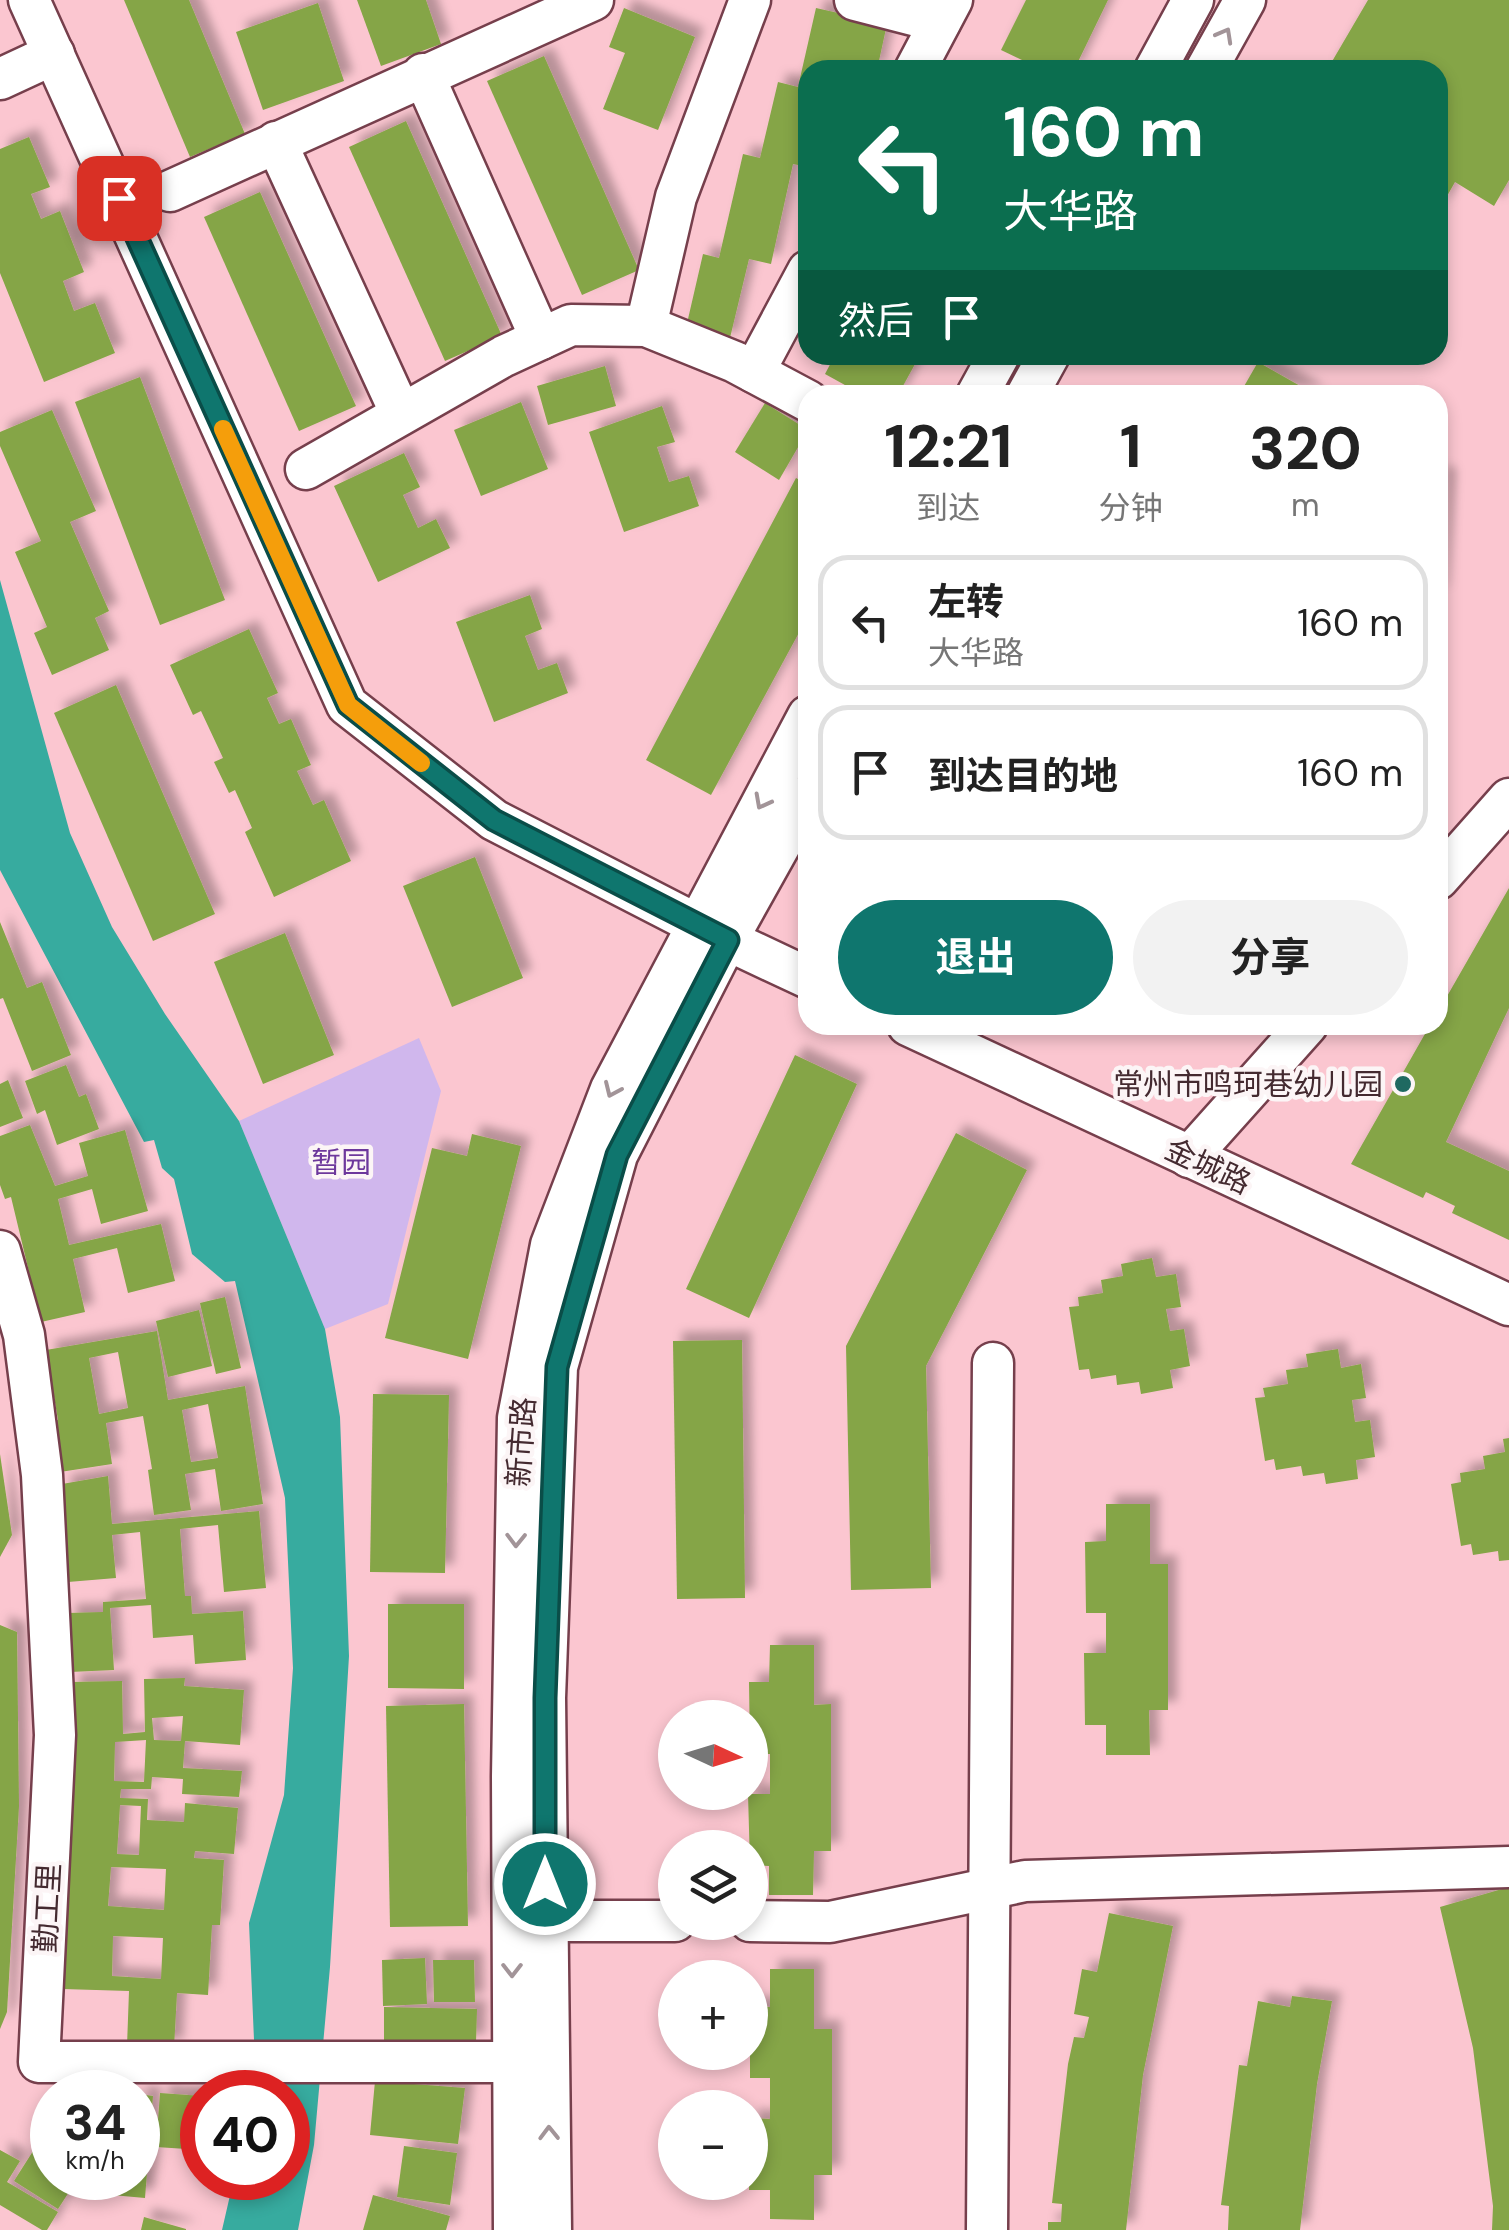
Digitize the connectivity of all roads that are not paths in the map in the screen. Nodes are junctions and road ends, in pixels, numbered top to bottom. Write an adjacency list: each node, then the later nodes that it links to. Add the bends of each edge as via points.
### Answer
1 (29, 0): 8 (street)
2 (592, 0): 12 (street)
3 (750, 0): 17 (street, via 676,197)
4 (855, 0): 7 (street)
5 (1194, 0): 10 (street)
6 (1245, 0): 11 (street, one-way to 6)
7 (946, 11): 9 (street)
8 (54, 54): 13 (street); 27 (street, via 348,705 494,820)
9 (919, 60)
10 (1161, 60)
11 (1212, 60)
12 (424, 74): 14 (street); 18 (street)
13 (0, 79)
14 (276, 142): 15 (street); 21 (street)
15 (170, 191)
16 (798, 290): 19 (street)
17 (646, 326): 18 (street, via 571,325); 19 (street)
18 (542, 339): 21 (street)
19 (754, 372): 20 (street)
20 (798, 396)
21 (401, 414): 22 (street)
22 (306, 469)
23 (798, 739): 27 (street, 新市路, one-way to 27)
24 (1509, 799): 26 (street)
25 (798, 809): 27 (street, 新市路)
26 (1448, 868)
27 (712, 933): 28 (street); 37 (street, 新市路, via 617,1155 557,1367); 40 (street, 新市路, one-way to 40, via 611,1089 551,1245 518,1418 512,1776)
28 (798, 973)
29 (929, 1035): 31 (street, 金城路)
30 (1299, 1035): 31 (street)
31 (1190, 1157): 33 (street, 金城路)
32 (0, 1251): 40 (street, 勤工里, via 24,1335 42,1475 55,1735 40,2062)
33 (1509, 1306)
34 (993, 1363): 36 (street)
35 (1509, 1868): 36 (street, via 1026,1881)
36 (988, 1888): 39 (street, via 830,1922); 43 (street)
37 (545, 1921): 38 (street); 40 (street, 新市路)
38 (658, 1921)
39 (768, 1921)
40 (530, 2062): 41 (street, 新市路); 42 (street, 新市路, one-way to 40)
41 (514, 2230)
42 (551, 2230)
43 (987, 2230)

